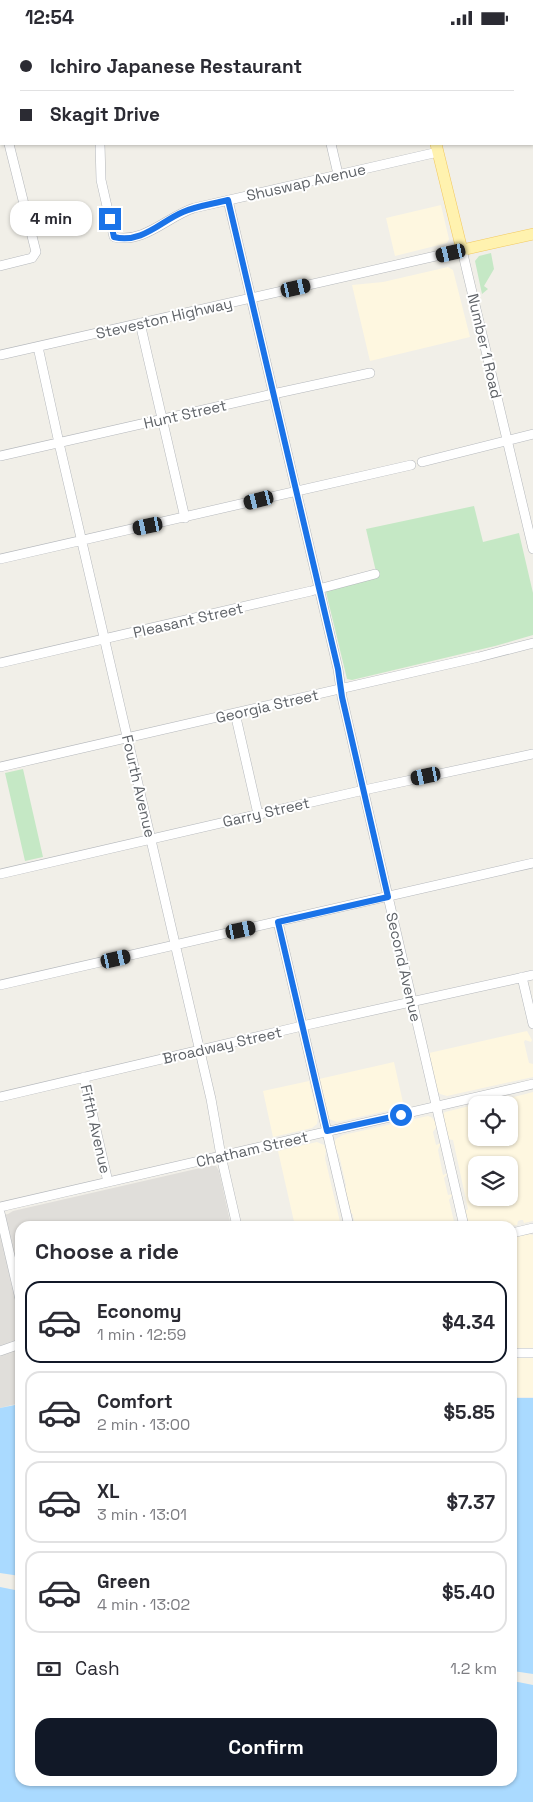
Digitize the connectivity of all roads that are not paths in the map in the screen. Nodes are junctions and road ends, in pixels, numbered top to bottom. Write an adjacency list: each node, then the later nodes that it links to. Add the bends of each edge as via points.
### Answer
1 (9, 145): 9 (street, via 36,252 32,258)
2 (100, 145): 6 (street, Shuswap Avenue, via 102,185 114,237 125,238 154,230 186,210)
3 (331, 145): 5 (street)
4 (437, 148): 5 (street, Shuswap Avenue); 8 (main road, Number 1 Road)
5 (338, 174): 6 (street, Shuswap Avenue)
6 (228, 200): 10 (street, Second Avenue)
7 (533, 234): 8 (main road, Steveston Highway)
8 (462, 250): 10 (street, Steveston Highway); 18 (street, Number 1 Road)
9 (0, 266)
10 (252, 298): 11 (street, Steveston Highway); 15 (street, Second Avenue)
11 (140, 323): 12 (street, Steveston Highway); 16 (street)
12 (38, 347): 13 (street, Steveston Highway); 19 (street, Fourth Avenue)
13 (0, 355)
14 (370, 373): 15 (street, Hunt Street)
15 (273, 394): 16 (street, Hunt Street); 23 (street, Second Avenue)
16 (162, 419): 19 (street, Hunt Street); 24 (street)
17 (533, 434): 18 (street)
18 (507, 441): 21 (street); 26 (street, Number 1 Road)
19 (59, 443): 20 (street, Hunt Street); 25 (street, Fourth Avenue)
20 (0, 456)
21 (422, 462)
22 (411, 465): 23 (street)
23 (296, 491): 24 (street); 29 (street, Second Avenue)
24 (185, 518): 25 (street)
25 (82, 541): 27 (street); 30 (street, Fourth Avenue)
26 (533, 549)
27 (0, 559)
28 (375, 575): 29 (street, Pleasant Street)
29 (318, 588): 30 (street, Pleasant Street); 33 (street, Second Avenue)
30 (105, 639): 32 (street, Pleasant Street); 35 (street, Fourth Avenue)
31 (533, 643): 33 (street, Georgia Street)
32 (0, 663)
33 (341, 689): 34 (street, Georgia Street); 38 (street, Second Avenue)
34 (235, 713): 35 (street, Georgia Street); 39 (street)
35 (128, 737): 37 (street, Georgia Street); 40 (street, Fourth Avenue)
36 (533, 753): 38 (street, Garry Street)
37 (0, 767)
38 (364, 790): 39 (street, Garry Street); 43 (street, Second Avenue)
39 (258, 814): 40 (street, Garry Street)
40 (151, 839): 42 (street, Garry Street); 45 (street, Fourth Avenue)
41 (533, 863): 43 (street)
42 (0, 874)
43 (388, 897): 44 (street); 49 (street, Second Avenue)
44 (278, 922): 45 (street); 51 (street)
45 (175, 945): 48 (street); 52 (street, Fourth Avenue)
46 (533, 975): 47 (street, Broadway Street)
47 (522, 977): 49 (street, Broadway Street); 50 (street)
48 (0, 985)
49 (412, 1002): 51 (street, Broadway Street); 56 (street, Second Avenue)
50 (533, 1024)
51 (302, 1026): 52 (street, Broadway Street); 57 (street)
52 (200, 1051): 53 (street, Broadway Street); 58 (street, Fourth Avenue)
53 (84, 1077): 55 (street, Broadway Street); 59 (street, Fifth Avenue)
54 (533, 1084): 56 (street, Chatham Street)
55 (0, 1097)
56 (436, 1106): 57 (street, Chatham Street); 64 (street, Second Avenue)
57 (327, 1131): 58 (street, Chatham Street); 63 (street)
58 (221, 1156): 59 (street, Chatham Street); 62 (street, Fourth Avenue)
59 (108, 1182): 60 (street, Chatham Street)
60 (0, 1207)
61 (0, 1213): 67 (street)
62 (236, 1221)
63 (348, 1221)
64 (463, 1221)
65 (533, 1228): 66 (street)
66 (517, 1232)
67 (15, 1278)
68 (15, 1346): 69 (street)
69 (0, 1351)
70 (517, 1353): 71 (street)
71 (533, 1353)

